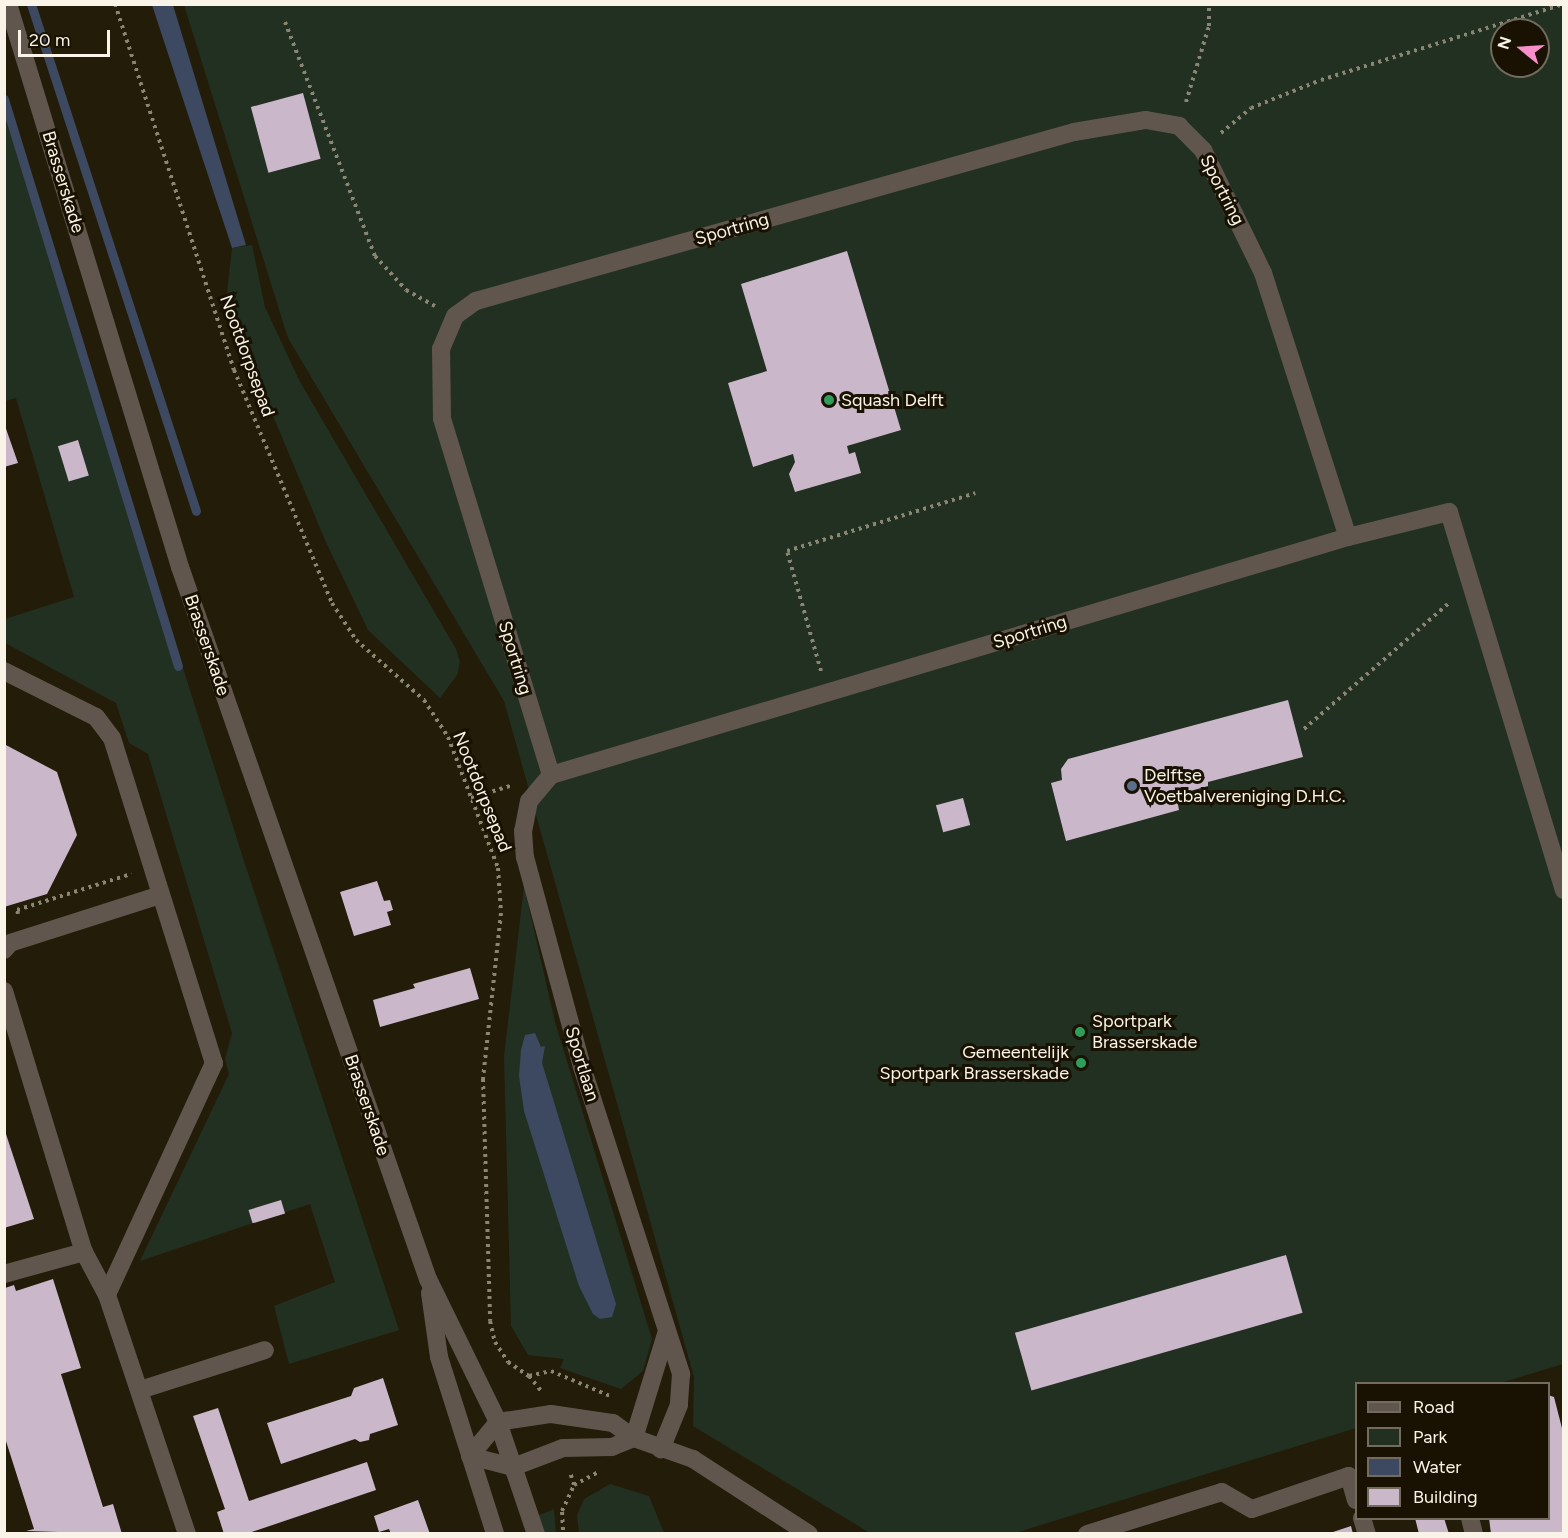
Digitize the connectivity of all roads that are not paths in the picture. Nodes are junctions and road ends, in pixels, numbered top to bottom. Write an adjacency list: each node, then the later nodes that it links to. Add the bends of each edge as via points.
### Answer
1 (8, 4): 11 (street, Brasserskade, via 180,567)
2 (1348, 537): 4 (street, Sportring); 4 (street, Sportring, via 1263,273 1203,150 1179,126 1146,120 1074,132 476,301 455,316 441,349 441,418); 5 (street, via 1449,512)
3 (4, 671): 6 (street, via 96,717 104,726 112,738)
4 (550, 775): 13 (street, Sportlaan, via 535,791 526,811 525,857 582,1066)
5 (1563, 890)
6 (160, 895): 7 (street, via 10,943); 12 (street, via 214,1063)
7 (4, 950)
8 (4, 991): 9 (street)
9 (84, 1252): 10 (street); 12 (street)
10 (4, 1274)
11 (428, 1280): 16 (street, Brasserskade); 19 (street, Brasserskade, via 439,1357)
12 (107, 1295): 15 (street)
13 (666, 1334): 17 (street); 18 (street, Sportlaan, via 681,1374 679,1405)
14 (266, 1350): 15 (street)
15 (140, 1390): 22 (street)
16 (498, 1422): 17 (street, via 550,1414 612,1423); 19 (street); 20 (street, Brasserskade)
17 (634, 1438): 18 (street); 20 (street, via 612,1447 563,1448)
18 (661, 1449): 25 (street, via 693,1459)
19 (470, 1456): 20 (street); 23 (street, Brasserskade)
20 (513, 1467): 24 (street, Brasserskade)
21 (1355, 1497): 26 (street, via 1348,1476 1252,1509 1222,1492)
22 (187, 1533)
23 (495, 1533)
24 (537, 1533)
25 (809, 1533)
26 (1087, 1533)

